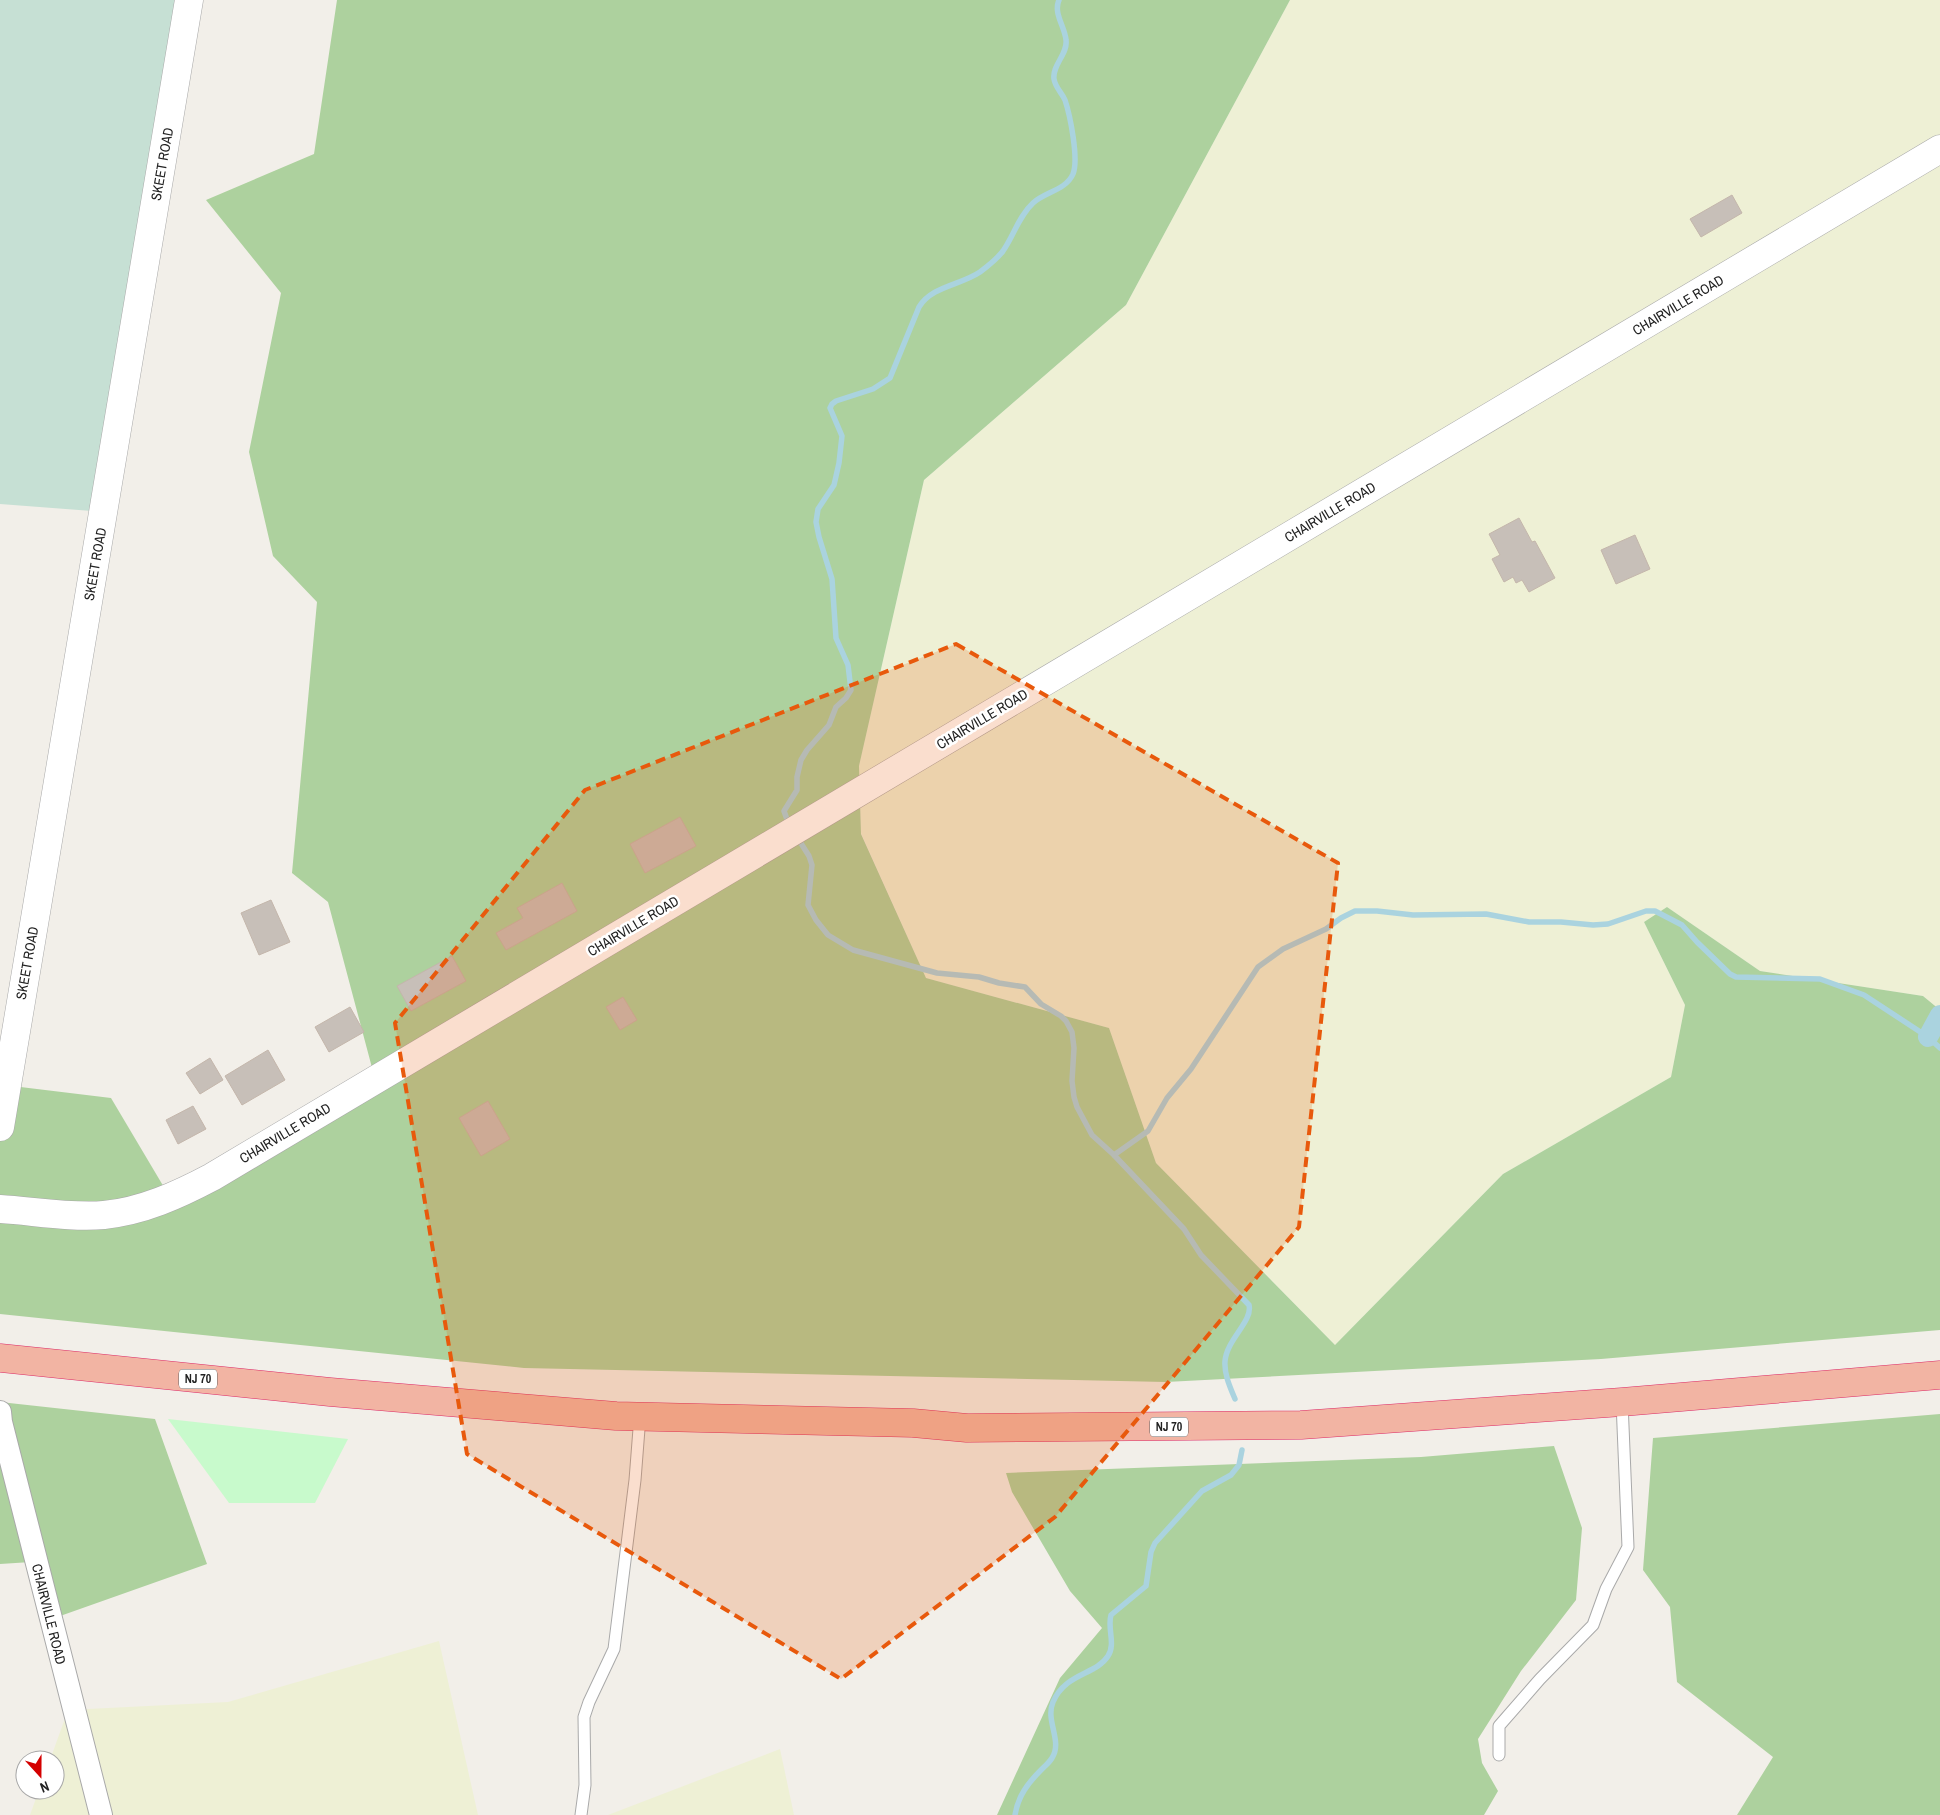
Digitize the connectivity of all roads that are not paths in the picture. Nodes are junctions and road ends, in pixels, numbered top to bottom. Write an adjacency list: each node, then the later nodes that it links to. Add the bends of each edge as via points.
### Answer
1 (189, 0): 3 (street, SKEET ROAD)
2 (1940, 149): 4 (street, CHAIRVILLE ROAD, via 212,1177 180,1194 146,1206 104,1215)
3 (0, 1127)
4 (0, 1209)
5 (0, 1358): 9 (highway, NJ 70, via 330,1392)
6 (1940, 1375): 7 (highway, NJ 70)
7 (1622, 1402): 9 (highway, NJ 70, via 1301,1425 1185,1427 967,1428 913,1422); 10 (lane, via 1628,1547 1606,1589 1593,1625 1499,1726)
8 (0, 1412): 11 (street, CHAIRVILLE ROAD)
9 (640, 1416): 12 (lane, via 614,1649 584,1717 585,1785)
10 (1499, 1755)
11 (101, 1815)
12 (581, 1815)

